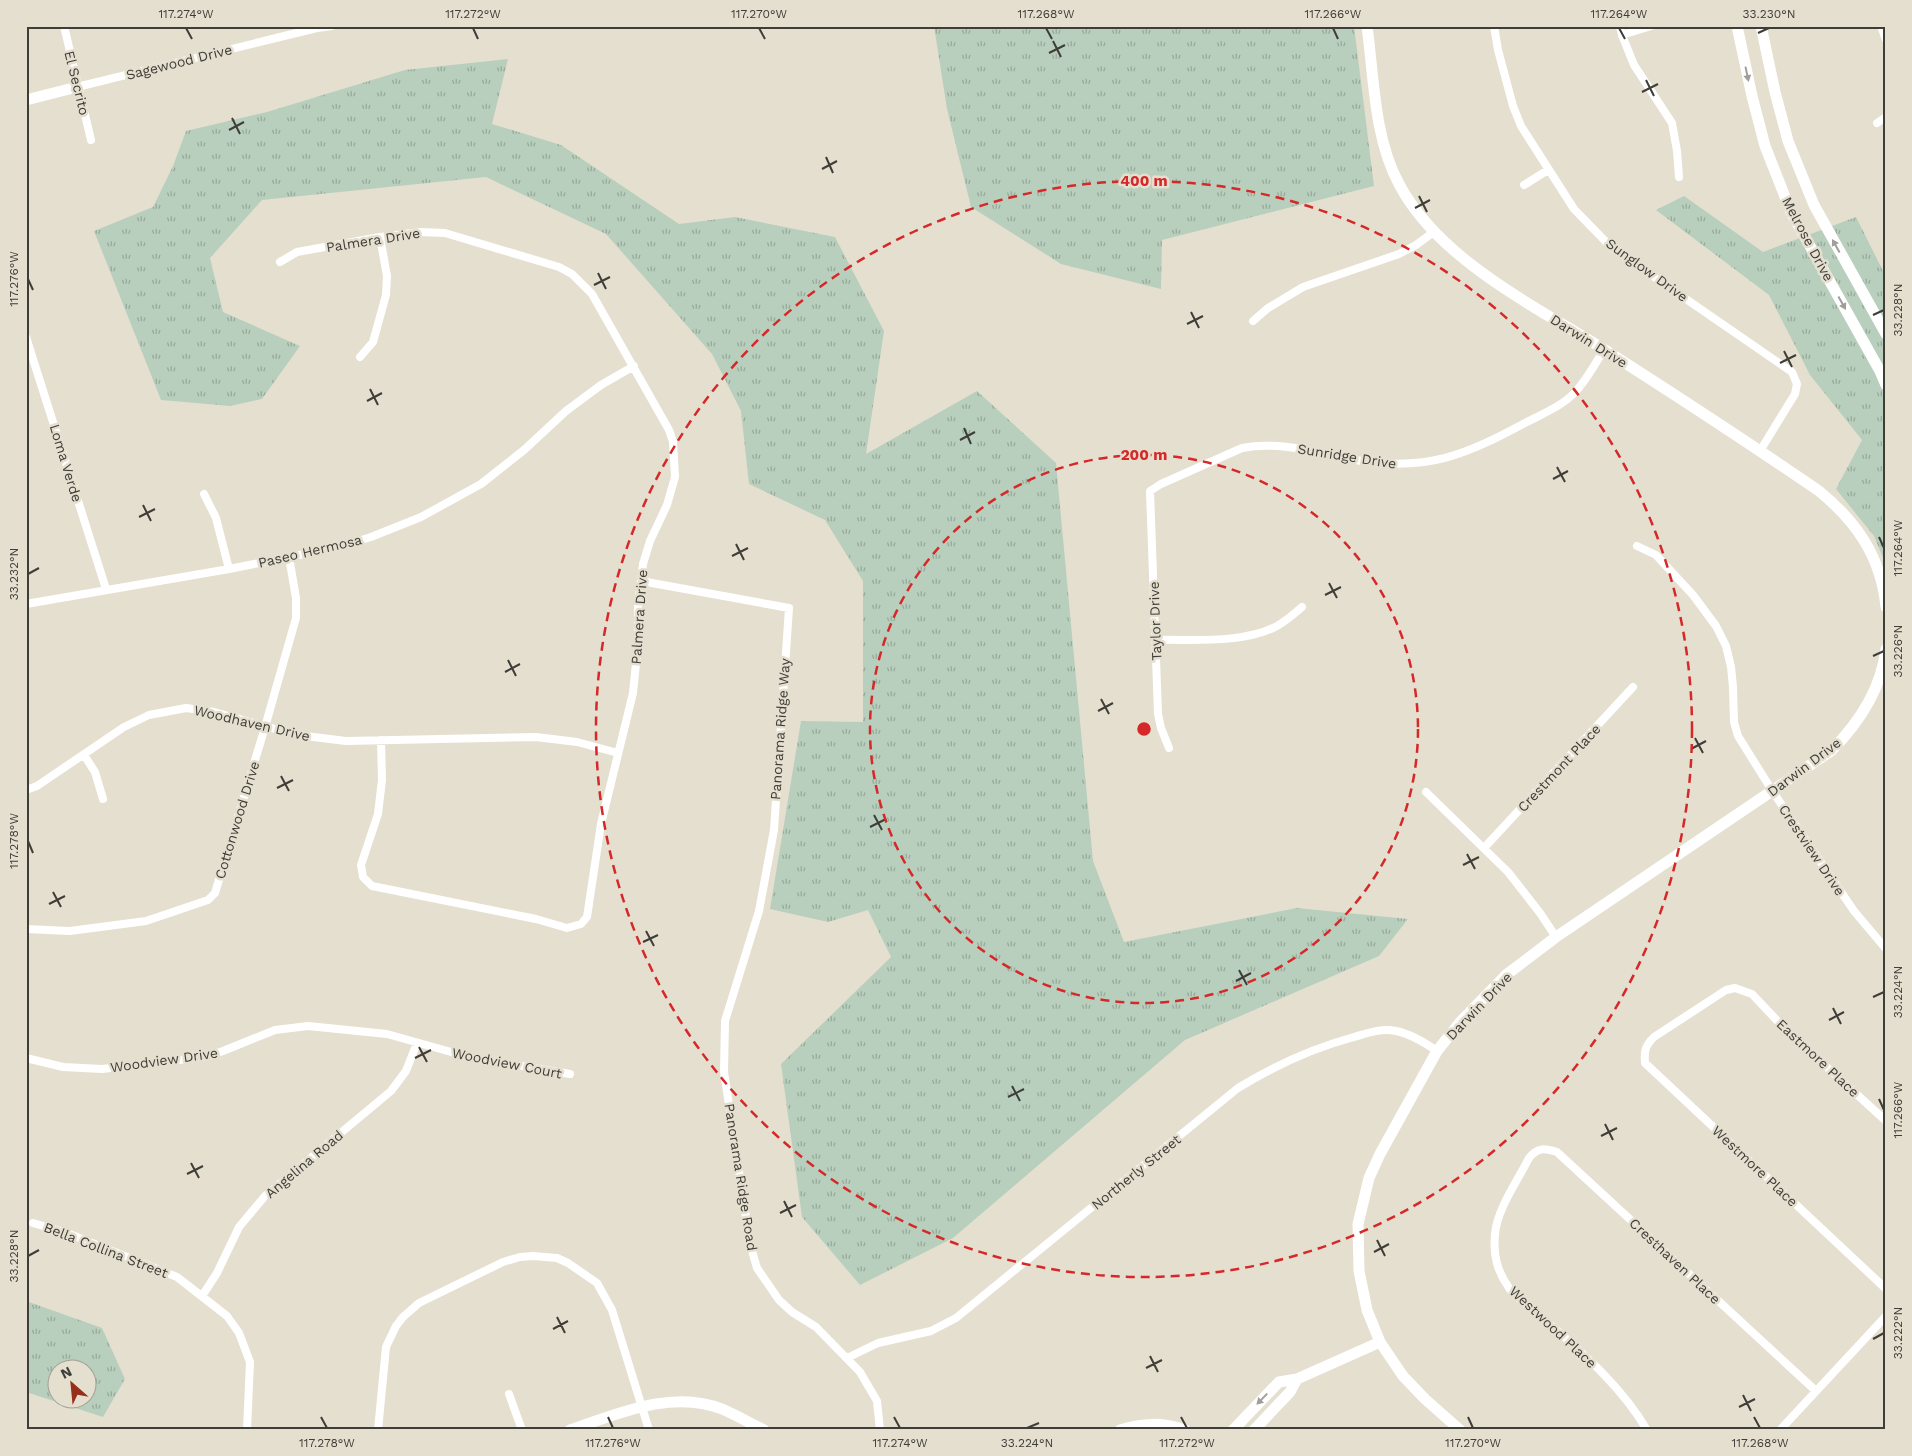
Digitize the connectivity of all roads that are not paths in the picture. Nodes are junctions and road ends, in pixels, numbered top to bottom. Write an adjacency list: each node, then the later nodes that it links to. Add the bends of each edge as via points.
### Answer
1 (64, 26): 12 (street, El Secrito)
2 (332, 26): 12 (street, Sagewood Drive)
3 (1367, 26): 20 (street, Darwin Drive, via 1385,151 1408,200)
4 (1494, 26): 17 (street, Sunglow Drive, via 1513,106 1521,126)
5 (1620, 26): 10 (street)
6 (1651, 26): 10 (street)
7 (1737, 26): 29 (street, Melrose Drive, one-way to 29, via 1765,146 1791,212)
8 (1761, 26): 24 (street, Melrose Drive, one-way to 8, via 1814,205 1788,141)
9 (1881, 26): 11 (street)
10 (1622, 35): 18 (street, via 1634,65 1672,123)
11 (1886, 40)
12 (77, 87): 13 (street, Sagewood Drive); 16 (street, El Secrito)
13 (26, 100)
14 (1886, 117): 15 (street)
15 (1877, 123)
16 (91, 140)
17 (1548, 170): 19 (street); 30 (street, Sunglow Drive, via 1574,209 1612,248 1792,372 1797,384 1795,394)
18 (1679, 177)
19 (1524, 185)
20 (1435, 231): 23 (street, via 1399,254 1303,287); 26 (street, Darwin Drive, via 1484,275)
21 (380, 237): 22 (street, Palmera Drive, via 297,252); 27 (street, via 387,276 386,295 373,342); 28 (street, Palmera Drive, via 444,233 559,267 572,274 592,294)
22 (280, 262)
23 (1253, 321)
24 (1886, 334)
25 (26, 337): 37 (street, Loma Verde)
26 (1604, 350): 30 (street, Darwin Drive); 31 (street, Sunridge Drive, via 1577,390 1559,405 1460,454 1415,464 1391,464 1276,445 1256,445 1242,448)
27 (360, 357)
28 (634, 366): 34 (street, Paseo Hermosa, via 566,411 481,484 421,517 371,537); 36 (street, Palmera Drive, via 670,430 675,477 667,505 650,541)
29 (1886, 385)
30 (1760, 450): 40 (street, Darwin Drive, via 1820,491 1855,526 1874,556)
31 (1150, 491): 41 (street, Taylor Drive)
32 (204, 494): 35 (street, via 216,518)
33 (1637, 546): 51 (street, Crestview Drive, via 1656,555 1670,569 1716,626 1731,666 1734,722 1738,736)
34 (288, 557): 35 (street, Paseo Hermosa); 44 (street, Cottonwood Drive, via 296,598 296,618)
35 (229, 569): 37 (street, Paseo Hermosa)
36 (641, 581): 47 (street, Palmera Drive, via 633,693); 54 (street, Panorama Ridge Way, via 788,608 774,830)
37 (106, 589): 38 (street, Paseo Hermosa)
38 (26, 604)
39 (1302, 607): 41 (street, via 1283,623 1262,633 1221,639)
40 (1886, 607)
41 (1156, 640): 46 (street, Taylor Drive, via 1158,714)
42 (1886, 649): 51 (street, Darwin Drive, via 1884,666 1872,697 1847,734 1831,751)
43 (1633, 687): 53 (street, Crestmont Place)
44 (266, 727): 45 (street, Woodhaven Drive, via 297,735 346,741); 48 (street, Woodhaven Drive, via 214,712 186,708 149,714); 55 (street, Cottonwood Drive, via 215,893 208,900 146,921 70,931)
45 (380, 740): 47 (street, Woodhaven Drive, via 536,737 577,742); 47 (street, Palmera Drive, via 382,780 378,814 361,865 363,877 372,886 567,928 580,924 586,917 601,824)
46 (1169, 748)
47 (618, 753)
48 (84, 755): 49 (street, Woodhaven Drive); 52 (street, via 95,772)
49 (26, 790)
50 (1426, 792): 53 (street)
51 (1773, 792): 56 (street, Darwin Drive); 57 (street, Crestview Drive, via 1854,911)
52 (103, 799)
53 (1484, 848): 56 (street, via 1508,872)
54 (759, 911): 70 (street, Panorama Ridge Road, via 725,1021 724,1072 750,1244 758,1268 780,1300 816,1327)
55 (26, 929)
56 (1556, 938): 60 (street, Darwin Drive, via 1506,975 1460,1021)
57 (1886, 949)
58 (1752, 994): 63 (street, Eastmore Place, via 1785,1029); 66 (street, Westmore Place, via 1735,988 1726,990 1654,1037 1646,1045 1645,1063)
59 (416, 1043): 61 (street, Woodview Drive, via 387,1034 308,1026 275,1030 205,1057 102,1069 62,1067); 62 (street, Woodview Court, via 469,1058); 67 (street, Angelina Road, via 406,1071 391,1091 265,1196 239,1227)
60 (1437, 1051): 69 (street, Darwin Drive, via 1369,1178 1358,1224 1358,1271 1367,1310); 70 (street, Northerly Street, via 1418,1038 1379,1030 1330,1044 1268,1070 1238,1088 956,1318 931,1331 878,1343)
61 (26, 1058)
62 (570, 1074)
63 (1886, 1121)
64 (1530, 1158): 72 (street, Cresthaven Place, via 1543,1148 1557,1152); 87 (street, Westwood Place, via 1501,1213 1495,1232 1494,1256 1498,1268 1510,1290 1590,1360 1634,1408)
65 (32, 1223): 67 (street, Bella Collina Street, via 67,1233 177,1277)
66 (1886, 1289)
67 (202, 1296): 75 (street, Bella Collina Street, via 227,1316 240,1332 250,1362)
68 (1886, 1316): 72 (street)
69 (1380, 1342): 71 (street); 86 (street, Darwin Drive, via 1403,1376)
70 (848, 1358): 81 (street, Panorama Ridge Road, via 877,1401)
71 (1297, 1379): 84 (street, one-way to 84, via 1279,1382); 85 (street, via 1290,1392)
72 (1816, 1391): 88 (street)
73 (509, 1394): 77 (street)
74 (643, 1405): 76 (street, via 612,1310 597,1283 563,1260 527,1256 503,1262 419,1303 403,1317 386,1347); 78 (street); 79 (street); 80 (street, via 688,1402 721,1408)
75 (246, 1430)
76 (378, 1430)
77 (522, 1430)
78 (570, 1430)
79 (649, 1430)
80 (764, 1430)
81 (880, 1430)
82 (1120, 1430): 83 (street, via 1140,1424 1169,1425)
83 (1185, 1430)
84 (1233, 1430)
85 (1254, 1430)
86 (1460, 1430)
87 (1647, 1430)
88 (1780, 1430)

